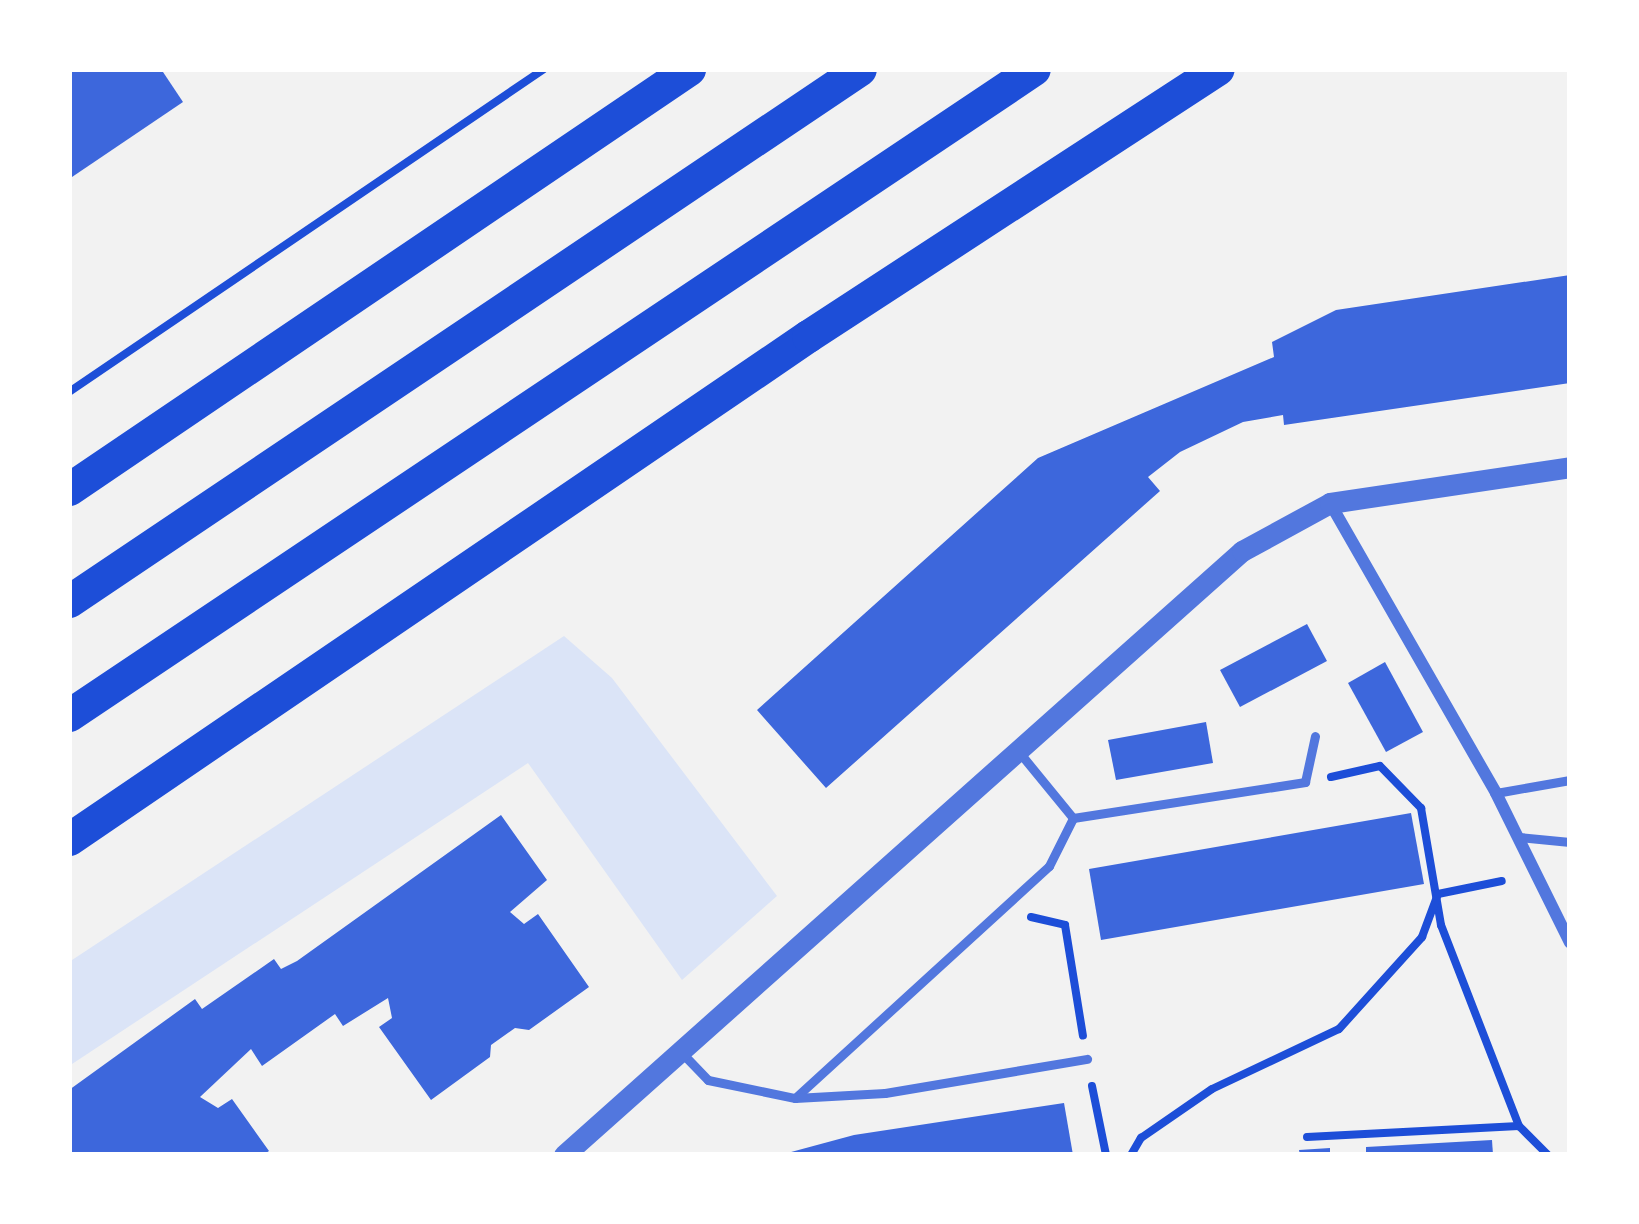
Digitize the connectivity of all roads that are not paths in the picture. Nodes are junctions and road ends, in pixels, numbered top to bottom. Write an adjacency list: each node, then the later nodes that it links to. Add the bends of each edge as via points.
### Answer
1 (689, 69): 6 (highway)
2 (860, 69): 8 (highway)
3 (1034, 69): 9 (highway)
4 (1219, 69): 16 (highway, via 808,336)
5 (1570, 466): 7 (street)
6 (69, 489)
7 (1330, 502): 11 (street, via 1242,550); 13 (street)
8 (69, 601)
9 (69, 715)
10 (1315, 736): 14 (lane, via 1305,782)
11 (1016, 748): 14 (lane); 19 (street)
12 (1570, 780): 13 (lane)
13 (1496, 793): 15 (street)
14 (1072, 818): 21 (lane, via 1049,866)
15 (1519, 837): 17 (lane); 18 (street)
16 (69, 839)
17 (1570, 842)
18 (1570, 943)
19 (681, 1052): 21 (lane, via 708,1080); 22 (street)
20 (1087, 1059): 21 (lane, via 885,1094)
21 (795, 1098)
22 (564, 1155)

